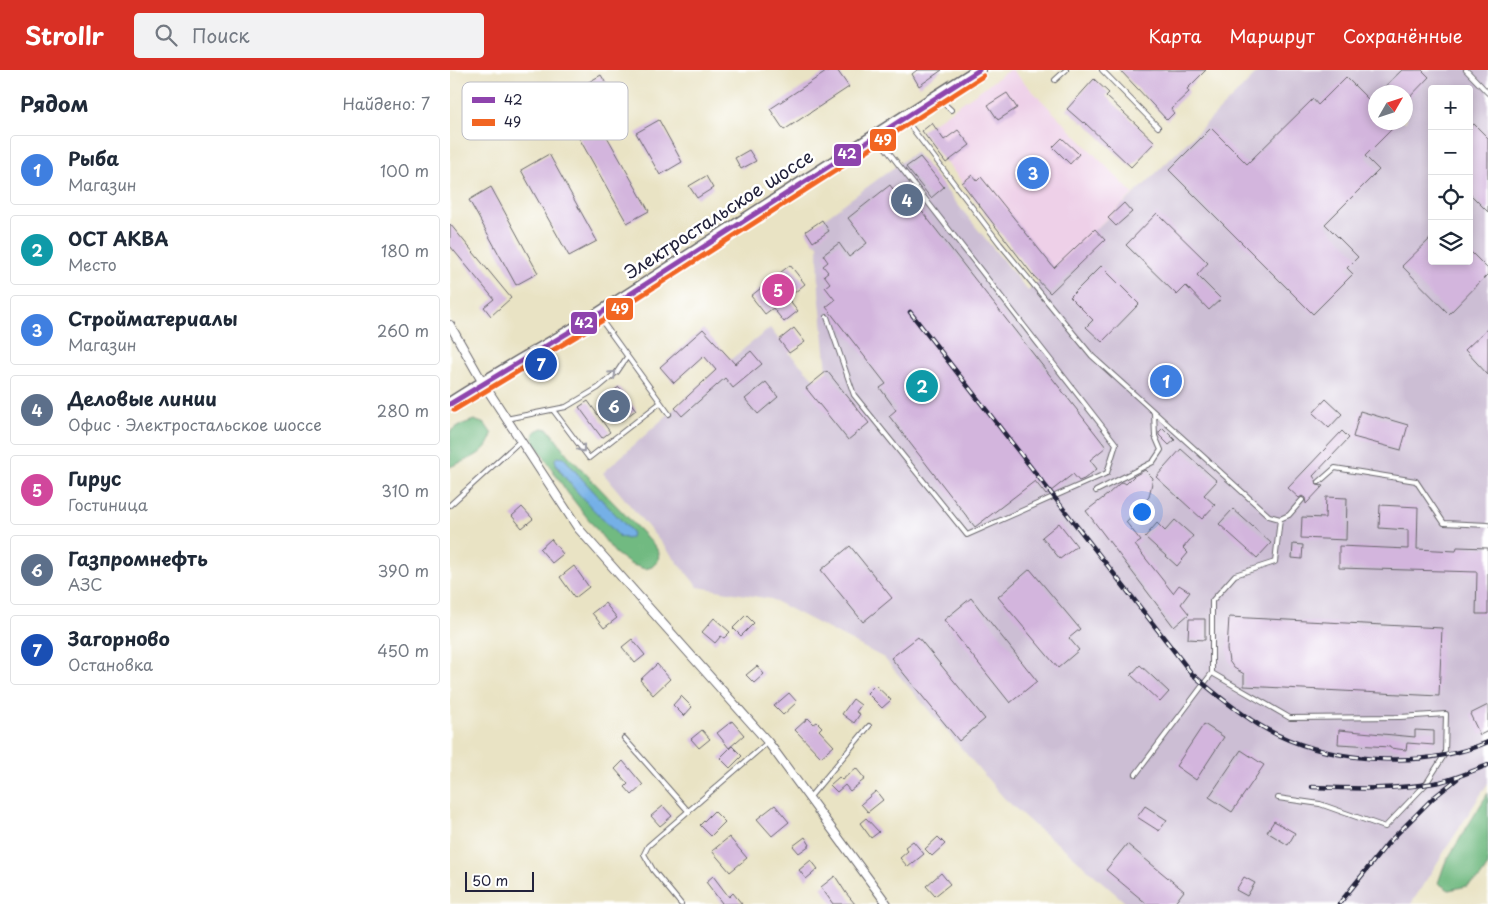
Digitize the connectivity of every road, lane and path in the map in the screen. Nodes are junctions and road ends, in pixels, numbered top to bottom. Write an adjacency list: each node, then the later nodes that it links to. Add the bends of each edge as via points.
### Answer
1 (979, 70): 7 (main road, Электростальское шоссе)
2 (1066, 70): 5 (lane)
3 (1102, 70): 10 (lane)
4 (1466, 70): 6 (lane)
5 (1055, 80)
6 (1488, 93)
7 (937, 97): 8 (lane); 9 (main road, Электростальское шоссе)
8 (950, 110)
9 (904, 118): 11 (main road, Электростальское шоссе); 20 (lane, via 1000,244 1092,356)
10 (1158, 127)
11 (875, 135): 12 (main road, Электростальское шоссе); 13 (lane, via 1116,444 1107,473 967,535 854,395)
12 (597, 315): 15 (lane); 16 (main road, Электростальское шоссе)
13 (827, 317)
14 (450, 325): 16 (street)
15 (627, 357): 17 (lane); 19 (lane, one-way to 15, via 566,407 598,388 617,372)
16 (483, 383): 18 (main road, Электростальское шоссе); 22 (street)
17 (660, 403): 19 (lane, one-way to 17, via 589,458); 21 (lane)
18 (450, 404)
19 (553, 410): 22 (lane)
20 (1154, 413): 25 (lane, via 1155,436 1161,450 1153,462); 28 (lane, via 1245,496 1269,516)
21 (669, 414)
22 (506, 419): 23 (street)
23 (520, 441): 27 (lane); 33 (street, via 578,528)
24 (1319, 482): 29 (lane, via 1335,468 1416,481 1444,523)
25 (1096, 491)
26 (1302, 500): 28 (lane, via 1289,515)
27 (450, 505)
28 (1280, 519): 30 (lane, via 1276,562 1235,575 1212,601)
29 (1488, 525)
30 (1212, 673): 34 (lane); 36 (lane, via 1290,718 1446,714 1445,754 1426,784 1385,827 1320,804)
31 (869, 726): 35 (lane)
32 (624, 738): 37 (lane)
33 (768, 742): 35 (street); 37 (lane)
34 (1136, 774)
35 (809, 798): 39 (street)
36 (1278, 798)
37 (689, 812): 38 (lane, via 648,846 644,854)
38 (681, 904)
39 (887, 904)

